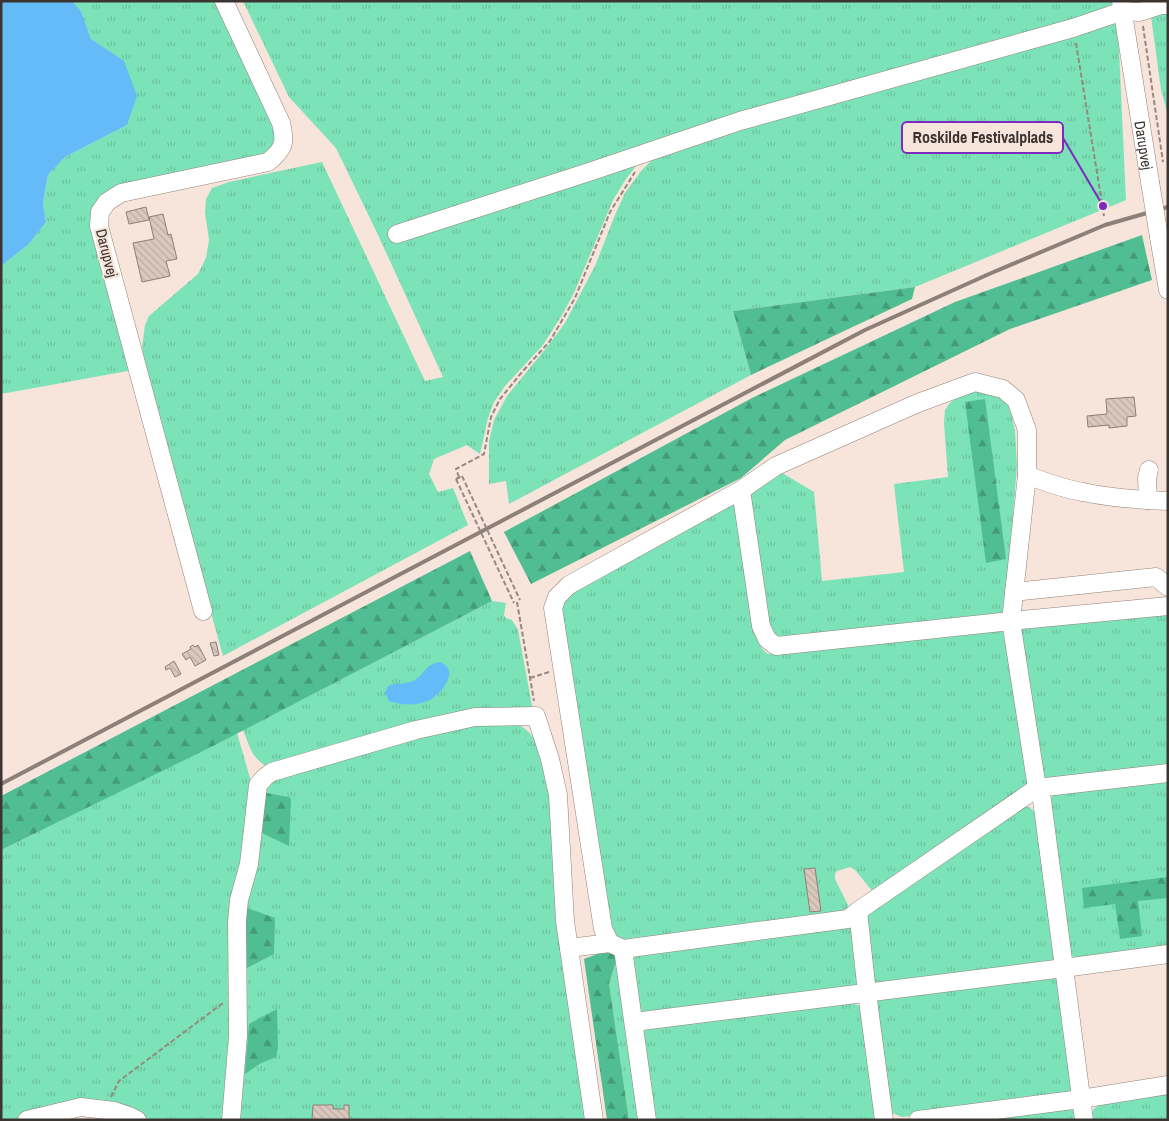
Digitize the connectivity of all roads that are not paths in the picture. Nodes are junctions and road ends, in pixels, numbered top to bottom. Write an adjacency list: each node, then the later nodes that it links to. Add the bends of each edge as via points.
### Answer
1 (224, 1): 14 (street, Darupvej, via 281,123 283,147 268,162 121,193 107,202 100,212 99,226)
2 (1168, 5): 3 (street, via 1140,12)
3 (1122, 6): 4 (street, via 1073,28 740,121); 5 (street, Darupvej, bridge)
4 (397, 234)
5 (1168, 290)
6 (1149, 470): 9 (street)
7 (1027, 475): 8 (street, via 1027,430 1016,400 1003,389 975,382 918,403 776,466); 9 (street, via 1081,492); 12 (street)
8 (742, 490): 15 (street, via 760,626 767,640 776,646); 19 (street, via 569,585 557,597 552,608 602,929)
9 (1148, 500): 10 (street)
10 (1168, 501)
11 (1168, 587): 12 (street, via 1156,577)
12 (1014, 592): 15 (street)
13 (1168, 606): 15 (street)
14 (203, 611)
15 (1010, 621): 17 (street)
16 (1168, 773): 17 (street)
17 (1037, 788): 18 (street); 22 (street, via 1042,800)
18 (858, 912): 19 (street, via 848,919); 23 (street)
19 (616, 946): 20 (street); 24 (street)
20 (569, 948): 30 (street, via 558,795 536,716 475,717 416,730 272,772 258,785 248,864 239,900 238,1036); 31 (street)
21 (1168, 954): 22 (street)
22 (1064, 968): 23 (street); 26 (street)
23 (866, 993): 24 (street); 33 (street)
24 (634, 1022): 32 (street)
25 (1168, 1085): 26 (street)
26 (1081, 1099): 34 (street); 35 (street)
27 (103, 1115): 28 (street, via 81,1107); 29 (street, via 114,1111)
28 (27, 1120)
29 (137, 1120)
30 (231, 1120)
31 (594, 1120)
32 (647, 1120)
33 (884, 1120)
34 (918, 1120)
35 (1084, 1120)

